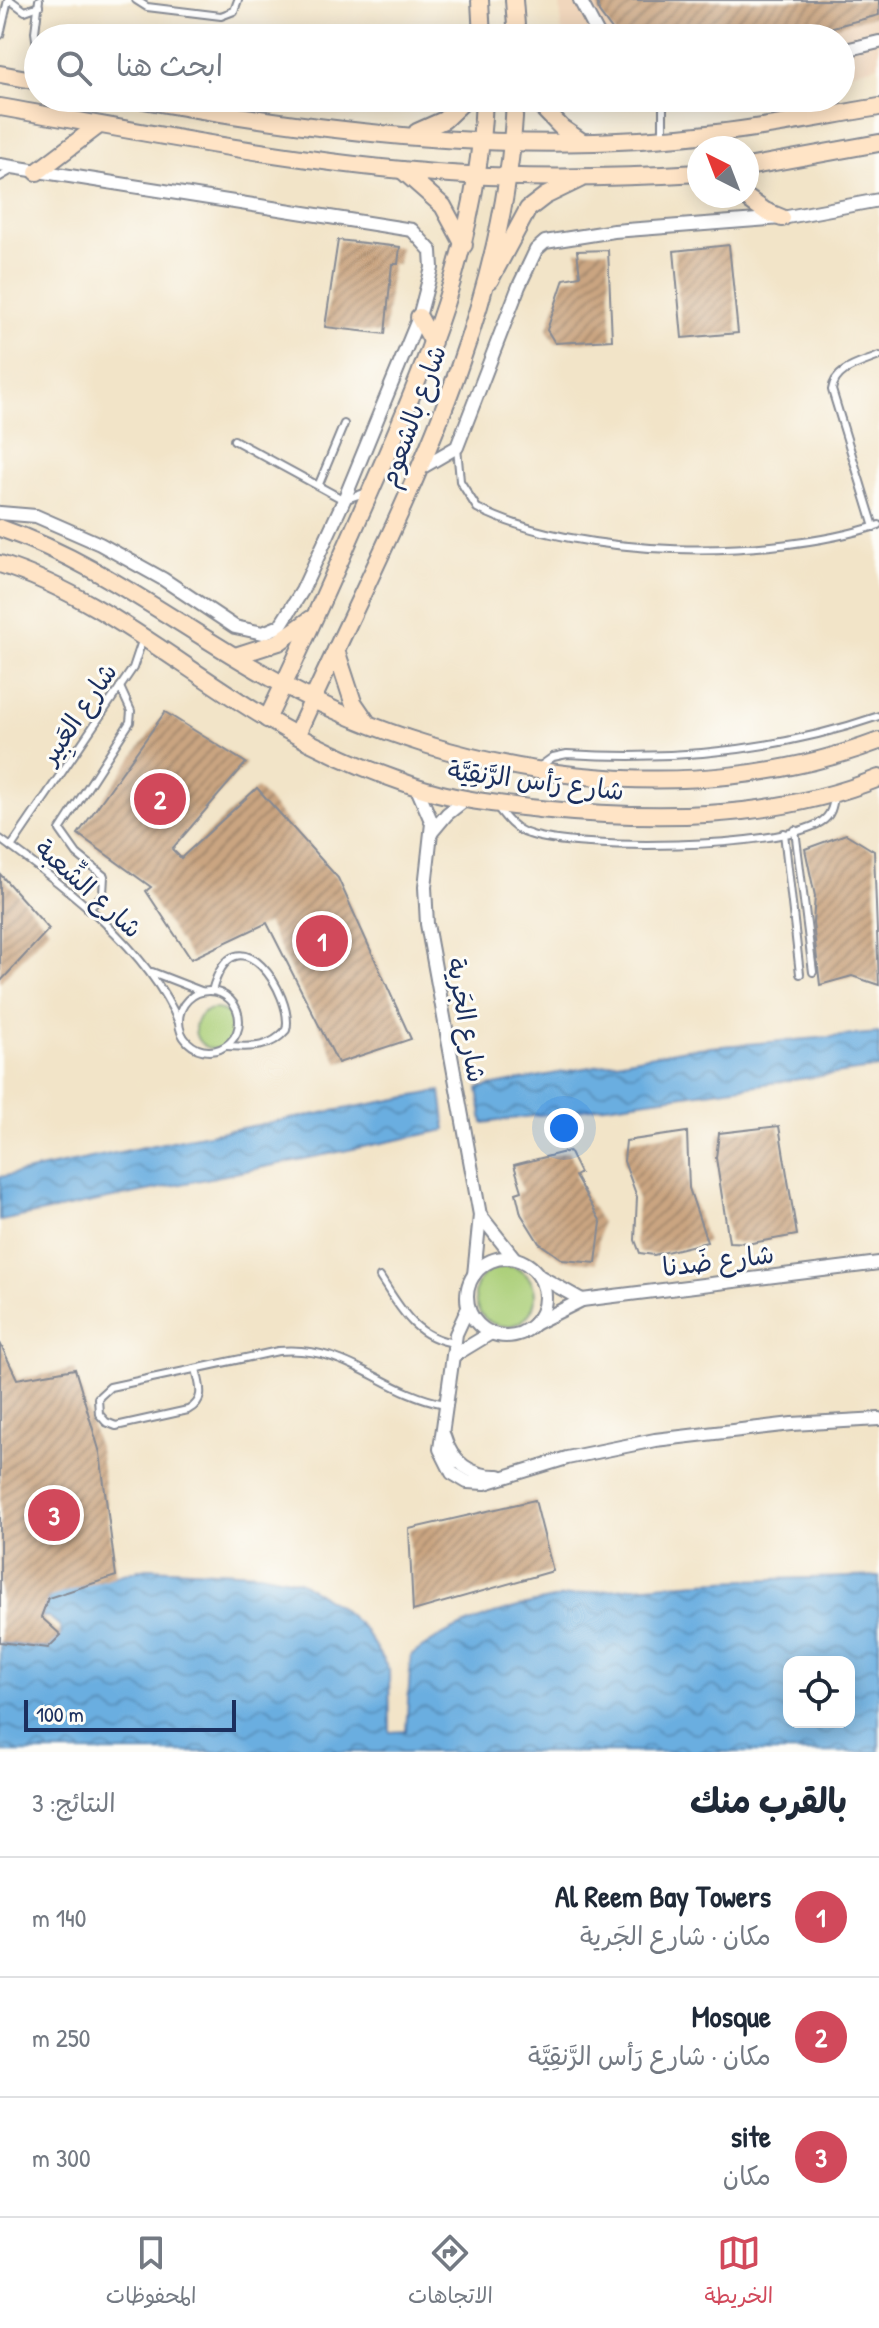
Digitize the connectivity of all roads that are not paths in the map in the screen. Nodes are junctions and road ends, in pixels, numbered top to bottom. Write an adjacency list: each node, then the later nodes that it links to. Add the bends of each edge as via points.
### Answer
1 (9, 0): 7 (lane, via 25,11); 12 (lane)
2 (136, 0): 3 (lane, via 147,7 221,16 234,11)
3 (238, 0)
4 (480, 0): 9 (street)
5 (514, 0): 10 (street)
6 (580, 0): 11 (street)
7 (39, 3): 8 (lane)
8 (36, 24)
9 (481, 24)
10 (516, 24)
11 (593, 24)
12 (0, 35)
13 (879, 42): 14 (street)
14 (855, 48)
15 (0, 74): 16 (street)
16 (24, 78)
17 (0, 107): 19 (street)
18 (879, 107): 20 (street)
19 (24, 111)
20 (855, 111)
21 (28, 112): 31 (street)
22 (219, 112): 32 (street, via 324,129)
23 (452, 112): 32 (street)
24 (483, 112): 34 (street, شارع بالشعوم)
25 (514, 112): 36 (street, شارع بالشعوم)
26 (547, 112): 35 (street)
27 (663, 112): 33 (lane)
28 (805, 112): 30 (lane)
29 (849, 112): 30 (street)
30 (802, 120): 33 (street)
31 (99, 125): 41 (street); 42 (street)
32 (412, 135): 34 (street)
33 (663, 137): 35 (street)
34 (482, 141): 36 (street); 44 (street, شارع بالشعوم)
35 (581, 141): 36 (street)
36 (513, 143): 46 (street, شارع بالشعوم)
37 (879, 143): 39 (street)
38 (0, 165): 40 (street)
39 (759, 165)
40 (16, 168): 42 (street); 45 (lane)
41 (402, 170): 44 (street); 51 (street, via 443,206)
42 (37, 172): 53 (street, via 412,230 431,251 432,268)
43 (687, 173): 47 (street)
44 (479, 175): 46 (street); 51 (street, شارع بالشعوم)
45 (0, 177)
46 (509, 177): 47 (street); 52 (street, شارع بالشعوم)
47 (583, 177): 52 (street, via 528,209)
48 (879, 200): 50 (street)
49 (759, 207): 50 (street)
50 (782, 218): 58 (street, via 657,235 545,242 536,250)
51 (464, 245): 54 (street, شارع بالشعوم)
52 (482, 291): 59 (street, شارع بالشعوم)
53 (419, 317): 54 (street); 62 (street)
54 (433, 342): 61 (street, شارع بالشعوم)
55 (879, 356): 64 (lane, via 842,371 832,390)
56 (344, 424): 60 (lane)
57 (234, 440): 60 (lane)
58 (457, 447): 59 (street); 64 (lane, via 460,481 477,508 562,535 639,548 718,550 797,544)
59 (419, 469): 69 (street, شارع بالشعوم)
60 (319, 484): 62 (lane)
61 (370, 491): 62 (lane); 67 (street, شارع بالشعوم)
62 (344, 500): 63 (street, via 289,617 263,633 235,627 100,544 36,516)
63 (0, 513)
64 (876, 526)
65 (0, 528): 70 (street, شارع رَأس الرَّنقِيَّة, via 97,569)
66 (0, 564): 68 (street, شارع رَأس الرَّنقِيَّة, via 85,602)
67 (316, 615): 70 (street, via 279,642); 71 (street, شارع بالشعوم)
68 (143, 637): 72 (lane, شارع العَبِير, via 138,658); 75 (street, شارع رَأس الرَّنقِيَّة)
69 (336, 650): 73 (street, شارع بالشعوم); 76 (street, via 353,702)
70 (235, 656): 71 (street, شارع رَأس الرَّنقِيَّة)
71 (284, 685): 73 (street, شارع رَأس الرَّنقِيَّة); 75 (street, شارع بالشعوم)
72 (120, 687): 89 (lane, شارع العَبِير); 90 (lane, via 130,722 60,830 77,854 104,876 103,894)
73 (312, 700): 76 (street, شارع رَأس الرَّنقِيَّة); 77 (street, شارع بالشعوم)
74 (879, 716): 79 (lane, via 756,747 681,756 567,754)
75 (267, 719): 77 (street, شارع رَأس الرَّنقِيَّة)
76 (367, 722): 79 (street, شارع رَأس الرَّنقِيَّة, via 424,746)
77 (297, 734): 81 (street, شارع رَأس الرَّنقِيَّة)
78 (879, 741): 79 (street, شارع رَأس الرَّنقِيَّة, via 790,766 700,776 613,779)
79 (536, 770)
80 (877, 781): 82 (street, شارع رَأس الرَّنقِيَّة)
81 (416, 786): 83 (street, شارع رَأس الرَّنقِيَّة); 86 (street, شارع الجَرية, via 430,813)
82 (835, 792): 84 (street, شارع رَأس الرَّنقِيَّة, via 720,814 634,816); 85 (lane, via 827,817)
83 (466, 799): 84 (street, شارع رَأس الرَّنقِيَّة); 86 (street)
84 (495, 804): 87 (lane, via 526,834 567,840 678,845)
85 (795, 830): 87 (lane); 92 (lane)
86 (432, 832): 98 (street, شارع الجَرية, via 425,906)
87 (784, 833): 93 (lane)
88 (0, 839): 89 (lane, شارع الشِّعبة)
89 (11, 847): 90 (lane, شارع الشِّعبة)
90 (88, 910): 91 (lane, شارع الشِّعبة)
91 (149, 970): 95 (lane, شارع الشِّعبة); 96 (lane, شارع الشِّعبة)
92 (813, 972)
93 (800, 974)
94 (212, 991): 95 (lane); 97 (lane, via 228,999 238,1014 237,1031); 97 (lane, via 225,966 240,956 254,957 265,967 287,1017 286,1030 270,1043)
95 (203, 992): 96 (lane, via 182,1007)
96 (179, 1023): 97 (lane, via 185,1040 200,1050)
97 (226, 1046)
98 (480, 1215): 100 (street, شارع الجَرية); 103 (street, شارع الجَرية)
99 (879, 1253): 102 (street, شارع ضَدنا)
100 (515, 1259): 103 (street, via 488,1262); 104 (street)
101 (879, 1263): 102 (street, شارع ضَدنا)
102 (860, 1265): 106 (street, شارع ضَدنا)
103 (474, 1275): 107 (street)
104 (539, 1276): 106 (street); 108 (street, via 545,1296)
105 (380, 1277): 110 (lane, via 411,1323)
106 (582, 1300): 108 (street, شارع ضَدنا)
107 (468, 1308): 109 (street); 110 (street)
108 (534, 1324): 109 (street, via 514,1335)
109 (491, 1333): 110 (street)
110 (454, 1350): 112 (street)
111 (196, 1369): 111 (lane, via 110,1387 98,1398 99,1414 116,1426 188,1410 201,1393); 112 (lane, via 278,1351 319,1352 350,1361 414,1396)
112 (445, 1404): 113 (street, via 443,1431 449,1450 481,1475 502,1476 655,1440)
113 (879, 1419)

